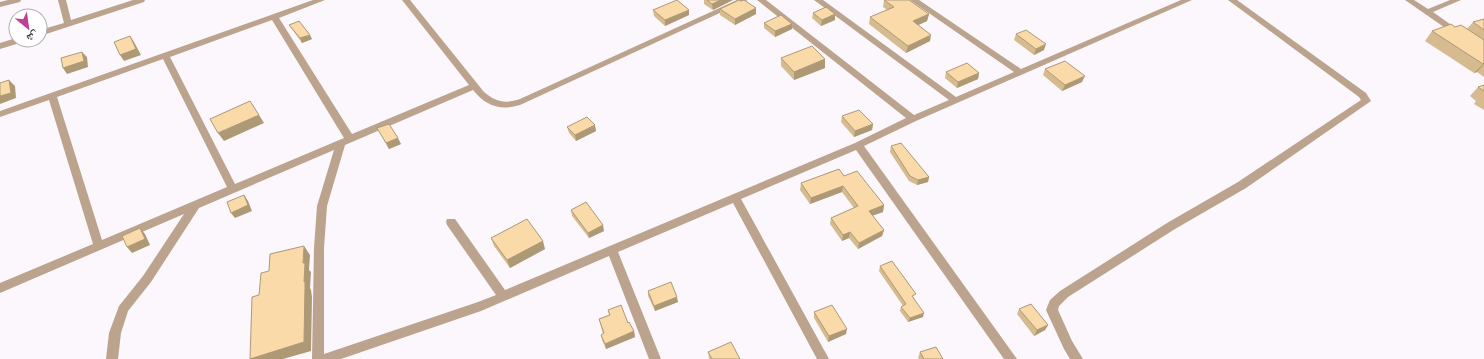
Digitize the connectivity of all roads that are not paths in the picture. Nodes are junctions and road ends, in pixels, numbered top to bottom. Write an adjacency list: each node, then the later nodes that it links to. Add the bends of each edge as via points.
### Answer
1 (17, 0): 14 (street)
2 (62, 0): 17 (street)
3 (141, 0): 17 (street)
4 (321, 0): 16 (street)
5 (406, 0): 22 (street)
6 (744, 0): 22 (street, via 514,105 498,106 489,102)
7 (761, 0): 26 (street)
8 (818, 0): 24 (street)
9 (914, 0): 21 (street)
10 (1188, 0): 21 (street)
11 (1232, 0): 43 (street, via 1363,95 1366,101 1242,185 1171,226 1064,294 1052,310)
12 (1409, 0): 15 (street)
13 (1457, 0): 15 (street)
14 (0, 5)
15 (1427, 12): 19 (street)
16 (274, 17): 20 (street); 27 (street)
17 (68, 24): 18 (street)
18 (48, 30)
19 (1465, 38)
20 (165, 55): 23 (street); 29 (street)
21 (1020, 72): 24 (street)
22 (475, 86): 27 (street)
23 (52, 96): 25 (street); 33 (street)
24 (956, 101): 26 (street)
25 (0, 114)
26 (913, 119): 28 (street)
27 (346, 141): 29 (street); 39 (street, via 322,206 318,267)
28 (858, 145): 30 (street); 42 (street)
29 (233, 189): 31 (street)
30 (736, 198): 34 (street); 41 (street)
31 (196, 206): 33 (street); 38 (street, via 147,279 123,309 115,333)
32 (451, 222): 36 (street)
33 (99, 246): 35 (street)
34 (612, 250): 36 (street); 40 (street)
35 (0, 288)
36 (503, 296): 37 (street)
37 (332, 358)
38 (112, 359)
39 (318, 359)
40 (654, 359)
41 (823, 359)
42 (1011, 359)
43 (1077, 359)

